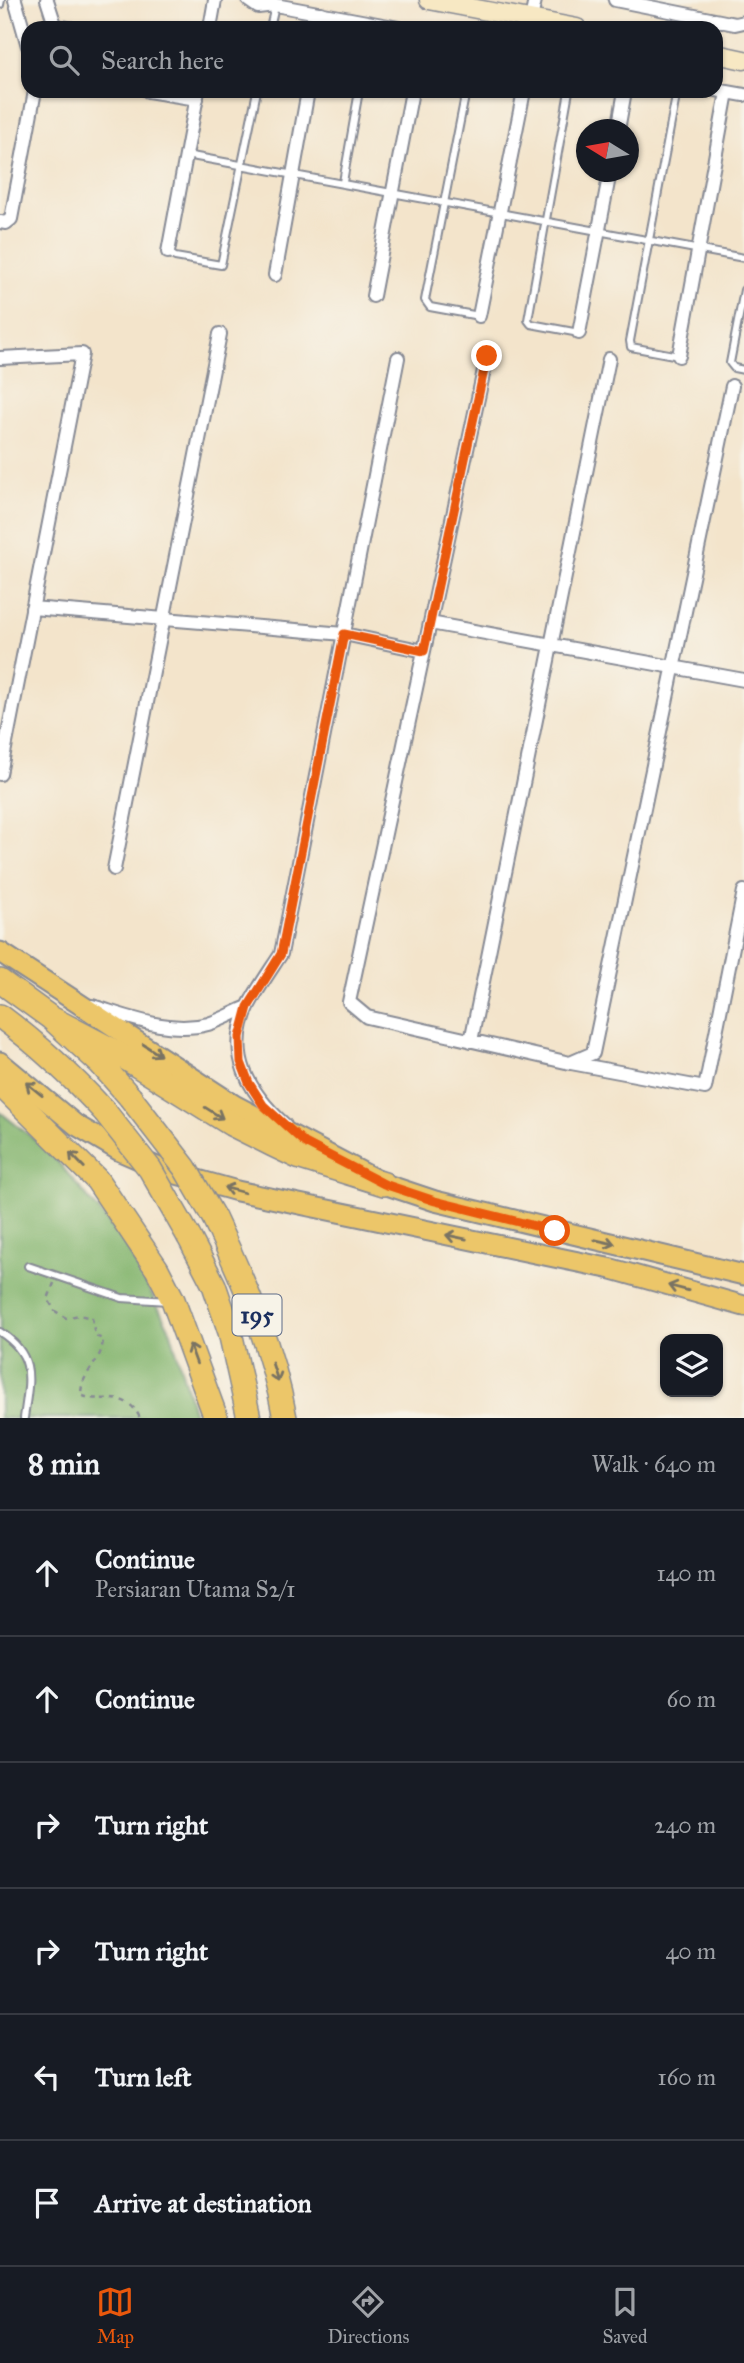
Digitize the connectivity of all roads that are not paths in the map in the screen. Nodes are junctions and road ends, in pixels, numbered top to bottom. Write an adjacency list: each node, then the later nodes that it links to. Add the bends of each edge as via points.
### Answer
1 (1, 0): 11 (lane)
2 (15, 0): 14 (street)
3 (47, 0): 15 (street)
4 (215, 0): 16 (street)
5 (248, 0): 9 (street, via 258,7)
6 (429, 0): 13 (main road)
7 (535, 0): 13 (street)
8 (615, 0): 10 (street)
9 (270, 3): 12 (street); 17 (lane)
10 (646, 3): 21 (street)
11 (0, 5)
12 (321, 13): 18 (street); 19 (street)
13 (531, 19): 20 (main road)
14 (21, 21)
15 (54, 21)
16 (211, 21)
17 (270, 21)
18 (320, 21)
19 (354, 21)
20 (541, 21)
21 (743, 23)
22 (723, 56): 23 (main road)
23 (744, 60)
24 (723, 91): 25 (street)
25 (744, 95)
26 (33, 98): 48 (street)
27 (196, 98): 39 (street)
28 (255, 98): 40 (lane)
29 (307, 98): 41 (street)
30 (358, 98): 42 (lane)
31 (411, 98): 44 (street)
32 (466, 98): 45 (lane)
33 (523, 98): 46 (street)
34 (568, 98): 47 (lane)
35 (624, 98): 38 (street)
36 (676, 98): 50 (lane)
37 (720, 98): 51 (street)
38 (620, 119)
39 (186, 155): 40 (lane); 52 (street)
40 (241, 164): 41 (lane); 52 (lane, via 221,265)
41 (293, 173): 42 (lane); 54 (street)
42 (343, 182): 44 (lane)
43 (608, 182): 49 (street)
44 (393, 191): 45 (lane); 56 (street)
45 (444, 201): 46 (lane); 57 (lane, via 425,300 430,307)
46 (500, 211): 47 (lane); 57 (street)
47 (546, 220): 49 (lane); 58 (lane, via 528,320)
48 (6, 221)
49 (598, 231): 50 (lane); 58 (street)
50 (649, 240): 51 (lane); 61 (lane, via 631,347)
51 (698, 250): 53 (lane); 61 (street)
52 (168, 252)
53 (744, 258)
54 (275, 275)
55 (744, 290): 65 (lane, via 730,363)
56 (373, 296)
57 (479, 316)
58 (579, 333)
59 (220, 334): 68 (street)
60 (487, 356): 69 (street)
61 (679, 356)
62 (0, 358): 67 (street, via 82,354)
63 (398, 358): 70 (street)
64 (609, 359): 71 (street)
65 (744, 369)
66 (732, 386): 73 (street)
67 (32, 608): 68 (street); 75 (street)
68 (164, 619): 70 (street); 76 (street)
69 (430, 623): 71 (street); 72 (street)
70 (344, 634): 72 (street); 81 (street, via 281,954)
71 (551, 645): 73 (street); 84 (street)
72 (424, 651): 84 (street, via 349,1002 366,1017)
73 (673, 667): 74 (street); 86 (street, via 593,1053)
74 (744, 680)
75 (0, 774)
76 (114, 869)
77 (744, 891): 86 (street, via 705,1088)
78 (0, 952): 80 (main road)
79 (0, 981): 83 (highway, 195)
80 (78, 1001): 81 (street, via 152,1024 188,1027); 88 (main road, one-way to 88, via 234,1105)
81 (248, 1007): 88 (street, via 240,1037 241,1062 249,1083 263,1105)
82 (0, 1016): 97 (highway, 195, bridge, via 70,1074 150,1169 214,1285 230,1332)
83 (51, 1018): 89 (highway, one-way to 89, via 273,1145); 98 (highway, 195, one-way to 98, bridge, via 100,1063 185,1168 247,1287 279,1384)
84 (471, 1041): 86 (street)
85 (0, 1062): 93 (main road, one-way to 85, via 612,1269 250,1194 166,1171 76,1125)
86 (570, 1063)
87 (0, 1084): 92 (highway, one-way to 87, via 97,1180)
88 (305, 1143): 89 (main road)
89 (384, 1184): 91 (main road, one-way to 91, via 435,1201)
90 (28, 1266): 92 (lane, via 133,1301)
91 (744, 1275)
92 (173, 1300): 96 (highway, one-way to 92)
93 (744, 1306)
94 (0, 1332): 95 (lane, via 28,1363)
95 (24, 1418)
96 (216, 1418)
97 (249, 1418)
98 (285, 1418)

